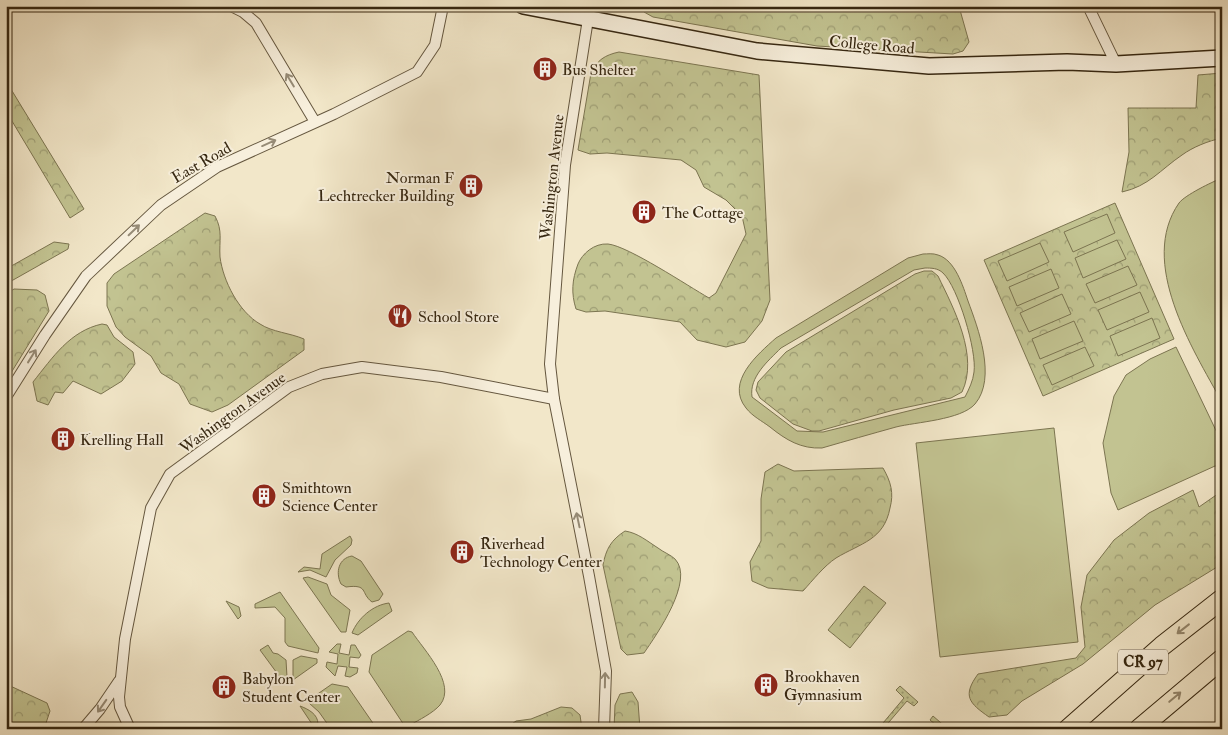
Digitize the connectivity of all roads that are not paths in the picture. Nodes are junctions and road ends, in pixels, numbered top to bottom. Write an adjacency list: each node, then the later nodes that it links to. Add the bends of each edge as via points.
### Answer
1 (231, 6): 8 (street, one-way to 1, via 256,24 244,12)
2 (444, 6): 8 (street, East Road, via 435,45 417,72)
3 (523, 6): 5 (street, College Road)
4 (1088, 6): 7 (street)
5 (588, 19): 7 (street, College Road, via 757,51 920,66); 10 (street, Washington Avenue, via 565,166 551,335)
6 (1222, 58): 7 (street, College Road)
7 (1116, 64)
8 (315, 122): 9 (street, East Road, one-way to 8, via 86,276 161,205 217,167)
9 (6, 397)
10 (554, 399): 13 (street, Washington Avenue, via 441,377 362,368 322,374 289,387 170,474 160,489 152,508); 16 (street, Washington Avenue, one-way to 10, via 606,671)
11 (1222, 599): 17 (highway, CR 97, one-way to 17, via 1162,646)
12 (1222, 659): 18 (highway, CR 97, one-way to 12)
13 (120, 680): 14 (street, Washington Avenue, one-way to 14); 15 (street, Washington Avenue, via 120,707)
14 (83, 729)
15 (130, 729)
16 (604, 729)
17 (1068, 729)
18 (1139, 729)

